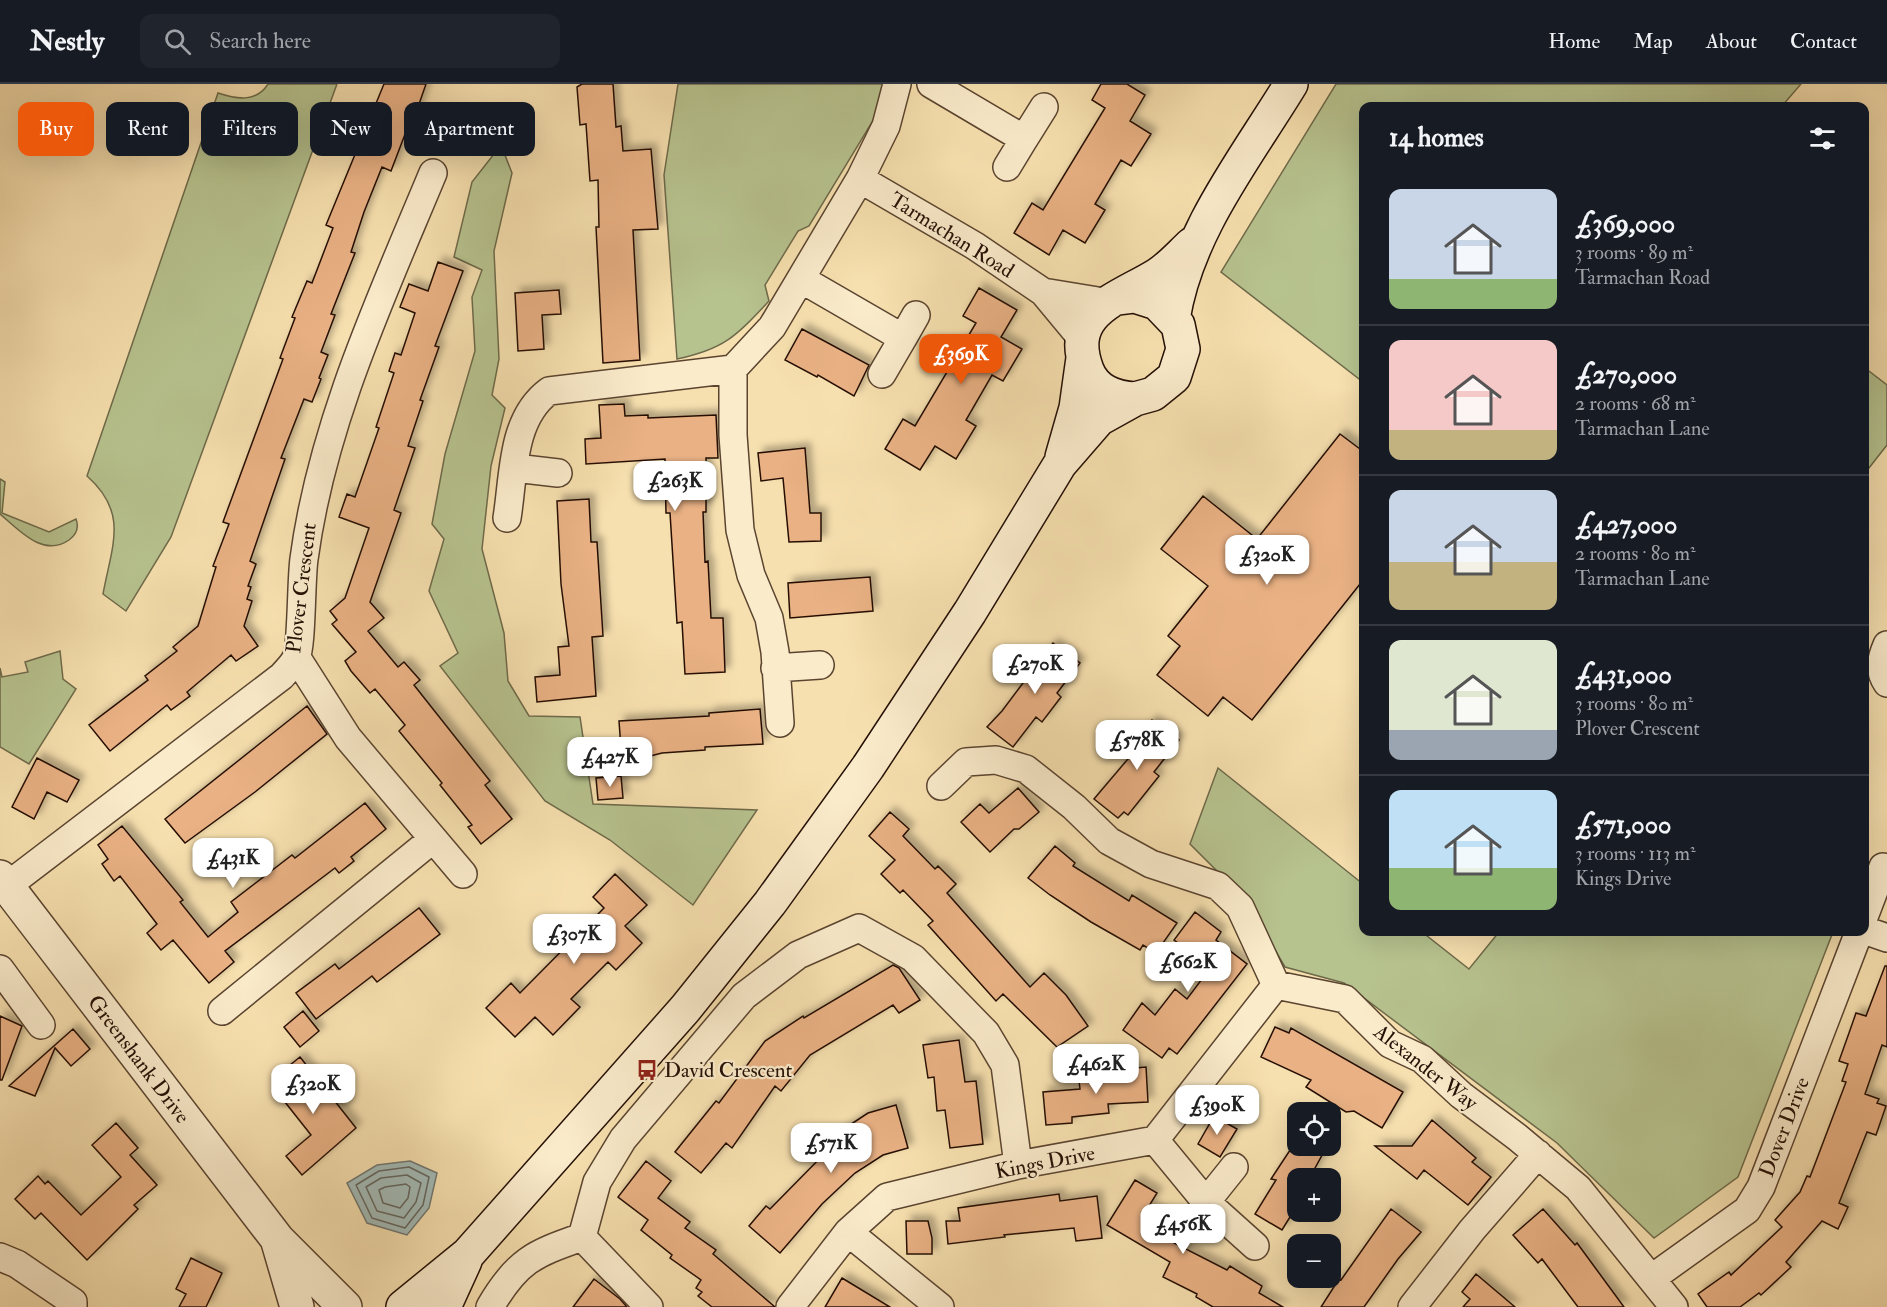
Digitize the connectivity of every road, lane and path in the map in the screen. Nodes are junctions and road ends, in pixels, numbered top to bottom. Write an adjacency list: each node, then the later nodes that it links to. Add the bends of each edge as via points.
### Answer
1 (897, 84): 8 (street, via 886,126)
2 (931, 84): 5 (street)
3 (1291, 84): 9 (main road)
4 (1044, 107): 5 (street)
5 (1024, 139): 6 (street)
6 (1006, 167)
7 (433, 173): 25 (street, Plover Crescent, via 373,316 311,505 301,576)
8 (860, 179): 10 (street); 11 (street, Tarmachan Road, via 975,246)
9 (1195, 240): 12 (main road, via 1161,273); 14 (main road, via 1178,287)
10 (801, 279): 15 (street); 17 (street, via 772,327)
11 (1043, 292): 12 (street, Tarmachan Road); 16 (street, Tarmachan Road)
12 (1114, 300): 14 (main road, via 1147,298 1166,309); 16 (main road, via 1091,316)
13 (916, 315): 15 (street)
14 (1173, 319): 19 (main road, via 1183,350 1179,367 1164,387)
15 (903, 338): 18 (street)
16 (1082, 348): 19 (main road, via 1090,377 1098,387 1114,396); 20 (main road, via 1076,408)
17 (733, 369): 21 (street, via 549,391 535,401 525,417); 27 (street, via 740,530 751,575 769,618)
18 (882, 374)
19 (1135, 399): 20 (main road, via 1099,419)
20 (1060, 464): 52 (main road, via 970,612 868,767 770,903 685,1009)
21 (515, 468): 22 (street); 23 (street)
22 (558, 473)
23 (507, 518)
24 (1887, 645): 28 (street, via 1881,670)
25 (297, 657): 31 (street, via 348,738); 34 (street, Plover Crescent, via 282,676)
26 (820, 665): 27 (street)
27 (776, 668): 29 (street)
28 (1887, 683)
29 (780, 723)
30 (941, 786): 40 (street, via 966,762 996,760 1026,769 1109,841 1151,864 1218,886 1240,907)
31 (433, 838): 33 (street); 41 (street)
32 (1883, 867): 35 (street)
33 (463, 874)
34 (4, 881): 50 (main road, Greenshank Drive)
35 (1869, 904)
36 (1869, 932): 38 (street)
37 (1857, 936): 54 (street, Dover Drive, via 1761,1187 1747,1210)
38 (1887, 938)
39 (0, 969): 42 (street)
40 (1276, 985): 43 (street); 44 (street, Alexander Way, via 1344,999 1390,1044 1422,1059 1461,1095)
41 (222, 1011)
42 (41, 1024)
43 (1155, 1140): 45 (street, Kings Drive); 47 (street)
44 (1538, 1154): 54 (street, via 1578,1188); 64 (street)
45 (1018, 1166): 48 (street, Kings Drive, via 887,1197); 49 (street, via 1005,1065 986,1033 913,958 860,927 798,955 744,996 623,1139 597,1182)
46 (1234, 1167): 47 (street)
47 (1206, 1202): 51 (street)
48 (848, 1232): 62 (street, Kings Drive); 63 (street)
49 (582, 1237): 60 (street, via 538,1252 516,1269); 61 (street)
50 (278, 1240): 56 (main road); 57 (main road)
51 (1255, 1246)
52 (468, 1254): 58 (main road); 59 (main road)
53 (0, 1257): 55 (street, via 73,1302)
54 (1652, 1278): 65 (street)
55 (73, 1307)
56 (297, 1307)
57 (345, 1307)
58 (404, 1307)
59 (444, 1307)
60 (490, 1307)
61 (649, 1307)
62 (790, 1307)
63 (940, 1307)
64 (1412, 1307)
65 (1674, 1307)

